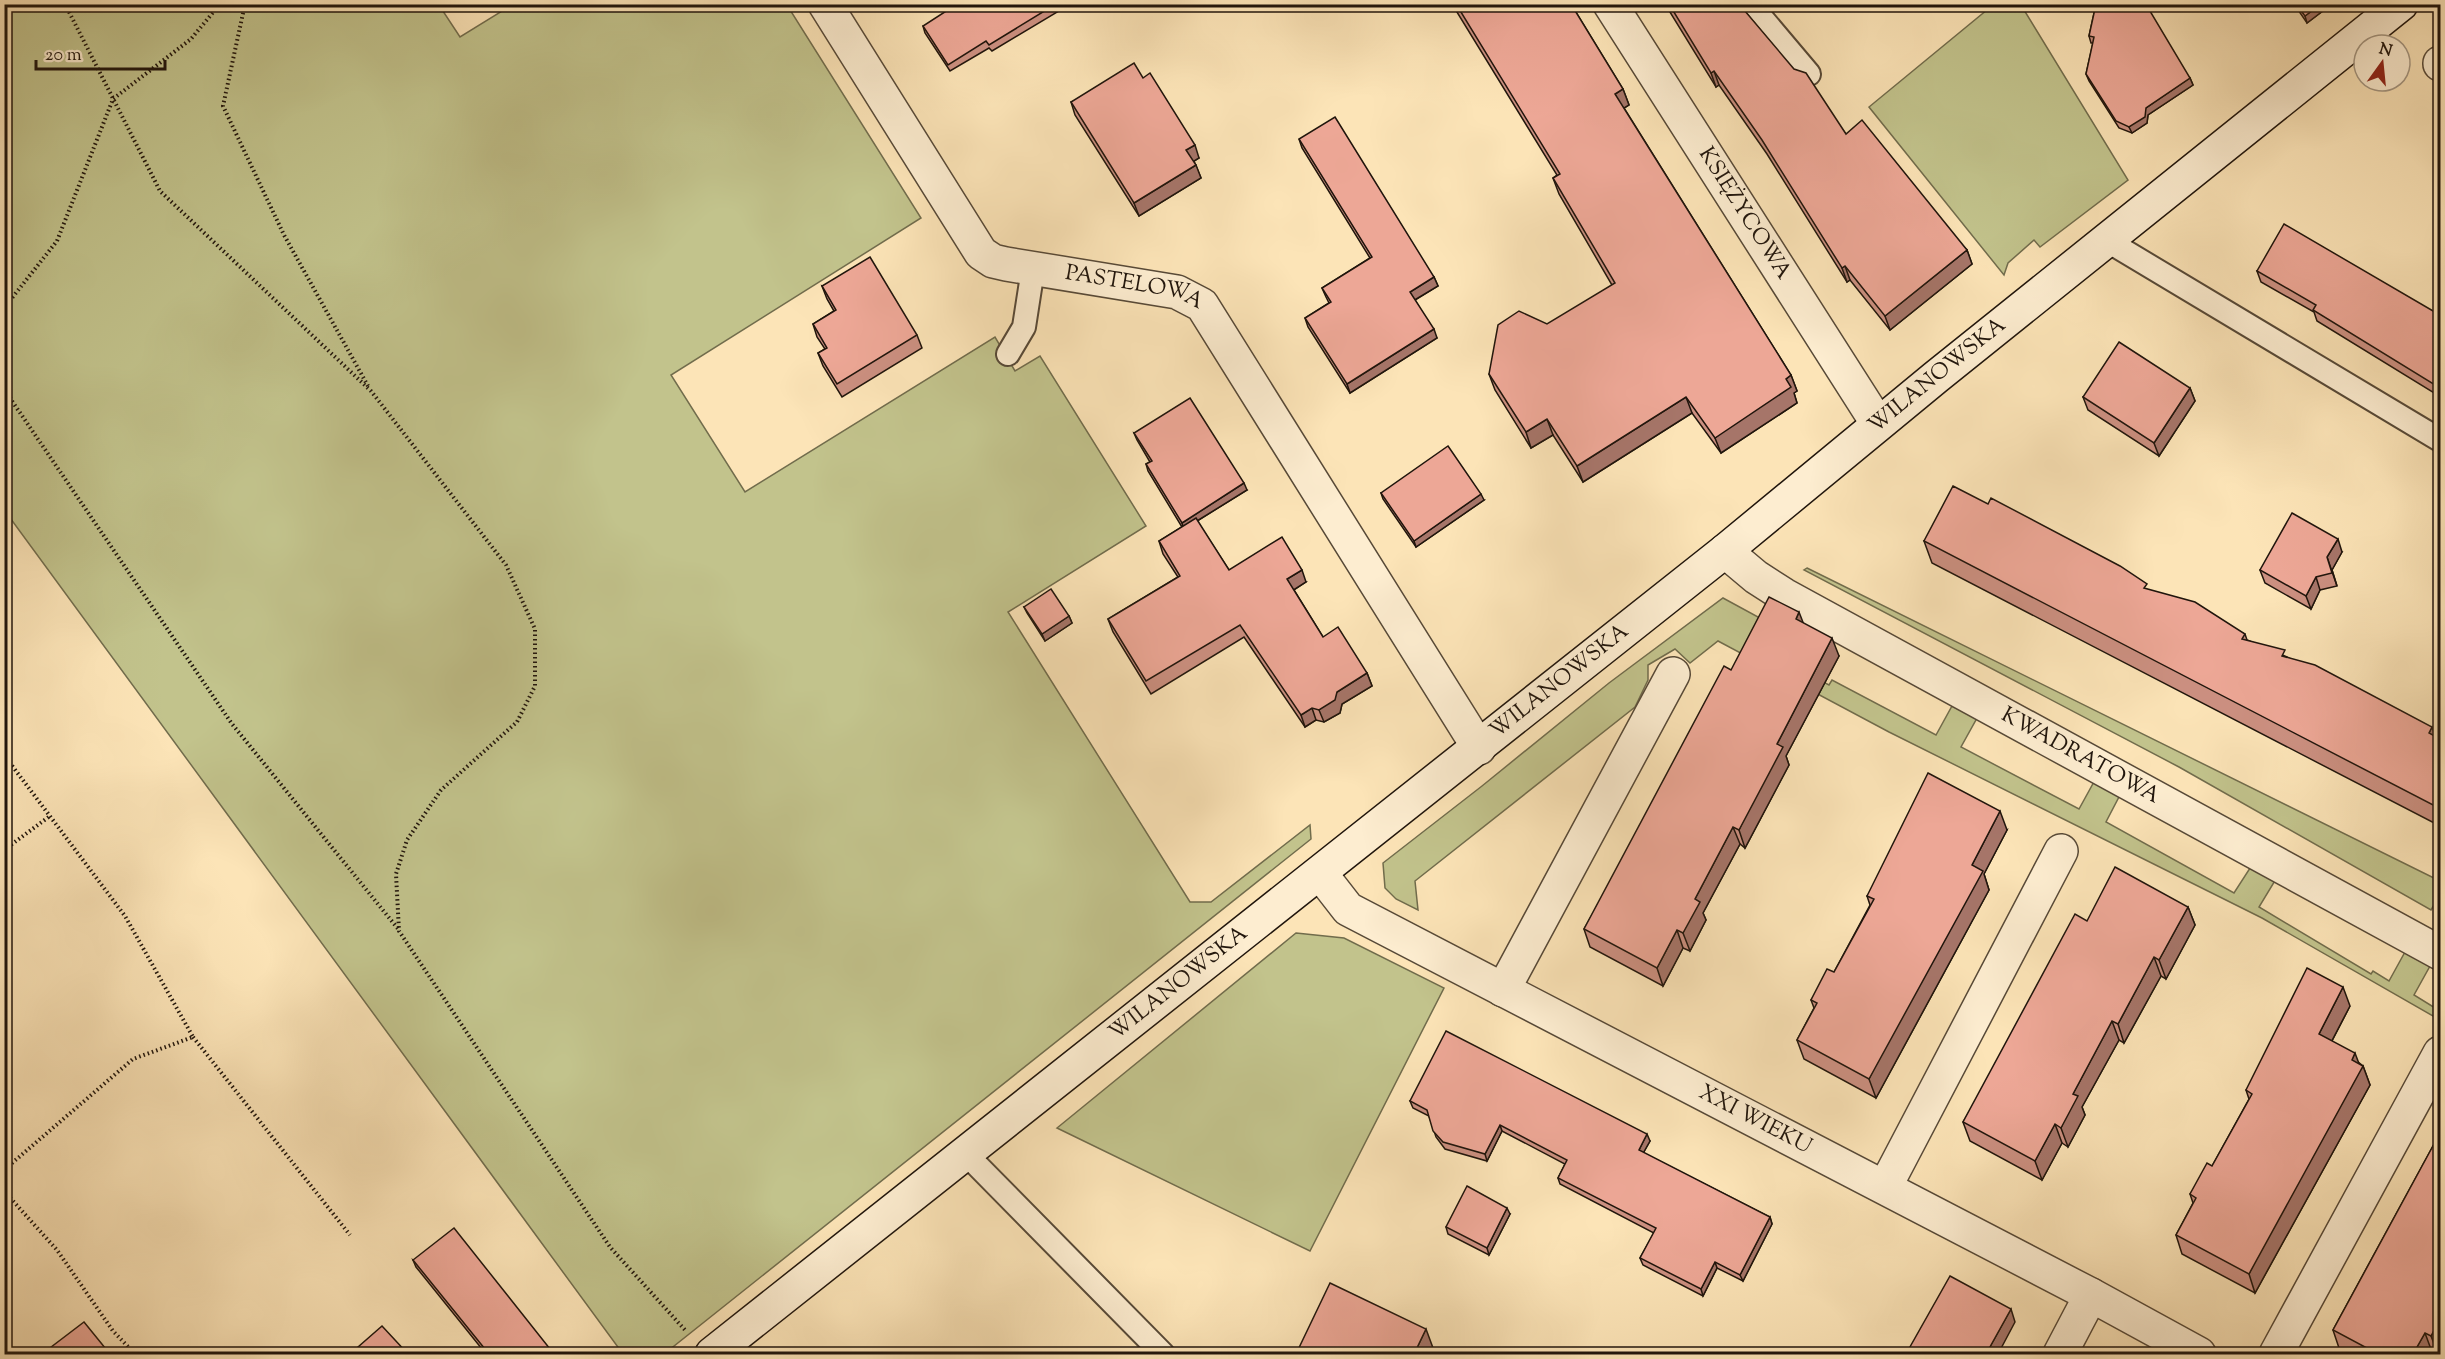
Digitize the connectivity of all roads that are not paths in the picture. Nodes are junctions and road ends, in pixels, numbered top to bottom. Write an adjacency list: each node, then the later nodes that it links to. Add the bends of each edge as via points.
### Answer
1 (825, 4): 7 (street, PASTELOWA, via 981,253 993,261)
2 (1610, 4): 9 (street, KSIĘŻYCOWA)
3 (1750, 4): 5 (lane)
4 (2402, 4): 6 (street, WILANOWSKA)
5 (1809, 74)
6 (2106, 240): 9 (street, WILANOWSKA); 10 (lane)
7 (1033, 269): 8 (lane, via 1024,327); 13 (street, PASTELOWA, via 1177,292 1202,305)
8 (1008, 354)
9 (1878, 424): 11 (street, WILANOWSKA)
10 (2440, 440)
11 (1725, 551): 13 (street, WILANOWSKA); 16 (street, KWADRATOWA, via 1784,595)
12 (1673, 674): 17 (street)
13 (1479, 748): 15 (street, WILANOWSKA)
14 (2061, 851): 20 (street)
15 (1320, 873): 17 (street, XXI WIEKU, via 1348,909); 19 (street, WILANOWSKA)
16 (2440, 953)
17 (1503, 990): 20 (street, XXI WIEKU)
18 (2440, 1053): 26 (street)
19 (966, 1154): 22 (street, WILANOWSKA); 23 (lane)
20 (1885, 1188): 21 (street, XXI WIEKU)
21 (2091, 1295): 24 (street); 25 (street, XXI WIEKU)
22 (702, 1346)
23 (1163, 1354)
24 (2060, 1354)
25 (2199, 1354)
26 (2276, 1354)

